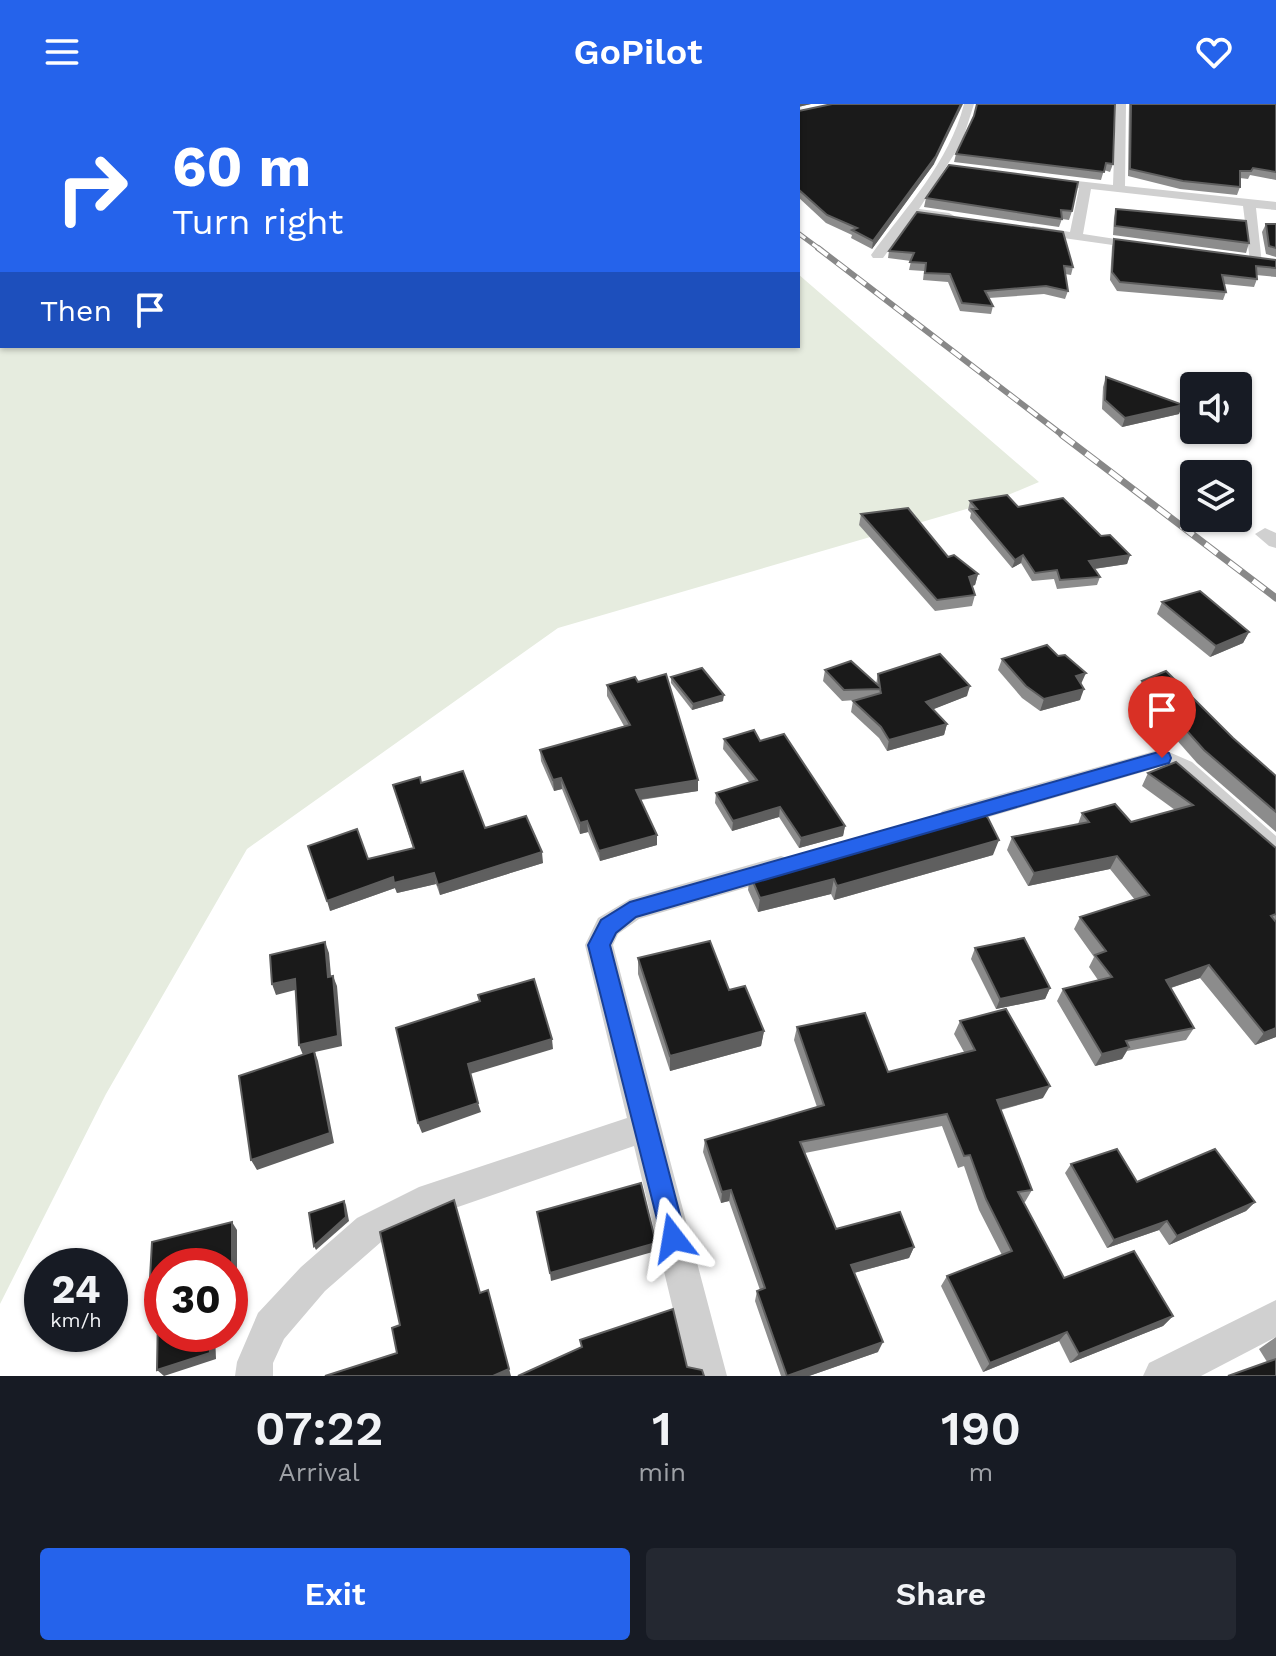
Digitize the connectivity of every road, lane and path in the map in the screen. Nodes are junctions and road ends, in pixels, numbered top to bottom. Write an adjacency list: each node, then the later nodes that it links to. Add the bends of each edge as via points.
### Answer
1 (969, 104): 3 (street)
2 (1121, 104): 7 (street)
3 (941, 166): 4 (street); 10 (street)
4 (956, 168)
5 (1028, 178): 6 (street)
6 (1086, 185): 7 (street); 13 (street)
7 (1119, 189): 8 (street)
8 (1249, 203): 9 (street); 16 (street, via 1250,260)
9 (1276, 206)
10 (910, 212): 11 (street); 15 (street)
11 (964, 219)
12 (1019, 228): 13 (street)
13 (1076, 237): 14 (street)
14 (1159, 249)
15 (878, 255)
16 (1276, 263)
17 (930, 824): 18 (street, via 1162,758 1183,768)
18 (1276, 851)
19 (810, 859): 20 (street, via 630,910 608,926 599,945)
20 (645, 1127): 22 (street, via 419,1204 369,1230 313,1279 271,1326); 23 (street)
21 (1276, 1318): 24 (street)
22 (254, 1376)
23 (708, 1376)
24 (1162, 1376)

